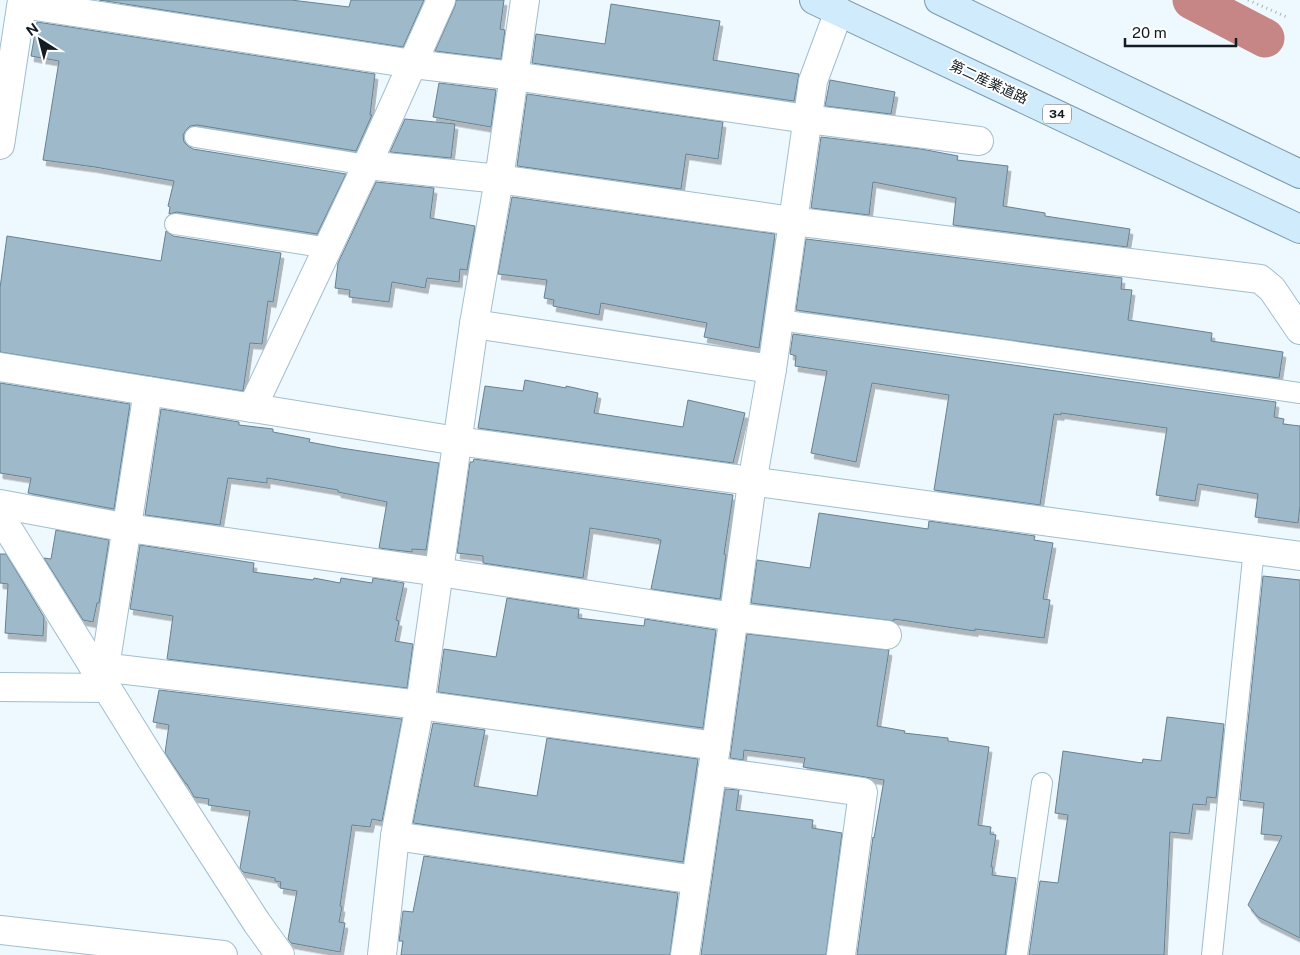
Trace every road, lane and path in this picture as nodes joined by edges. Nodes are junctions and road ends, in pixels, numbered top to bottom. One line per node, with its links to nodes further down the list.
1 (441, 0): 9 (street)
2 (525, 0): 10 (street)
3 (814, 0): 7 (main road, 第二産業道路 / 34)
4 (939, 0): 16 (main road)
5 (1248, 0): 8 (path)
6 (22, 2): 9 (street); 14 (street)
7 (839, 11): 11 (street); 20 (main road, 第二産業道路 / 34)
8 (1289, 18)
9 (413, 64): 10 (street); 15 (street)
10 (514, 76): 11 (street); 17 (street)
11 (807, 119): 13 (street); 18 (street)
12 (195, 138): 15 (lane)
13 (979, 141)
14 (0, 145)
15 (367, 165): 17 (street); 21 (street)
16 (1300, 174)
17 (499, 179): 18 (street); 23 (street)
18 (792, 221): 22 (street); 24 (street)
19 (175, 224): 21 (lane)
20 (1300, 229)
21 (328, 248): 29 (street)
22 (779, 320): 26 (street); 28 (lane)
23 (474, 324): 26 (street); 30 (street)
24 (1300, 330)
25 (0, 368): 27 (street)
26 (772, 370): 31 (street)
27 (148, 391): 29 (street); 34 (street)
28 (1300, 393)
29 (252, 408): 30 (street)
30 (457, 441): 31 (street); 37 (street)
31 (752, 482): 35 (street); 38 (street)
32 (0, 504): 34 (street)
33 (0, 516): 40 (street)
34 (128, 528): 37 (street); 40 (street)
35 (1254, 549): 36 (street); 55 (lane)
36 (1300, 556)
37 (439, 572): 38 (street); 42 (street)
38 (734, 617): 39 (street); 43 (street)
39 (887, 635)
40 (102, 674): 41 (street); 42 (street); 50 (street)
41 (0, 688)
42 (420, 705): 43 (street); 45 (street)
43 (714, 759): 46 (street); 53 (street)
44 (1042, 783): 54 (lane)
45 (395, 836): 46 (street); 51 (street)
46 (696, 880): 52 (street)
47 (0, 930): 48 (street)
48 (101, 948): 49 (street)
49 (223, 955)
50 (280, 955)
51 (382, 955)
52 (685, 955)
53 (841, 955)
54 (1017, 955)
55 (1212, 955)

